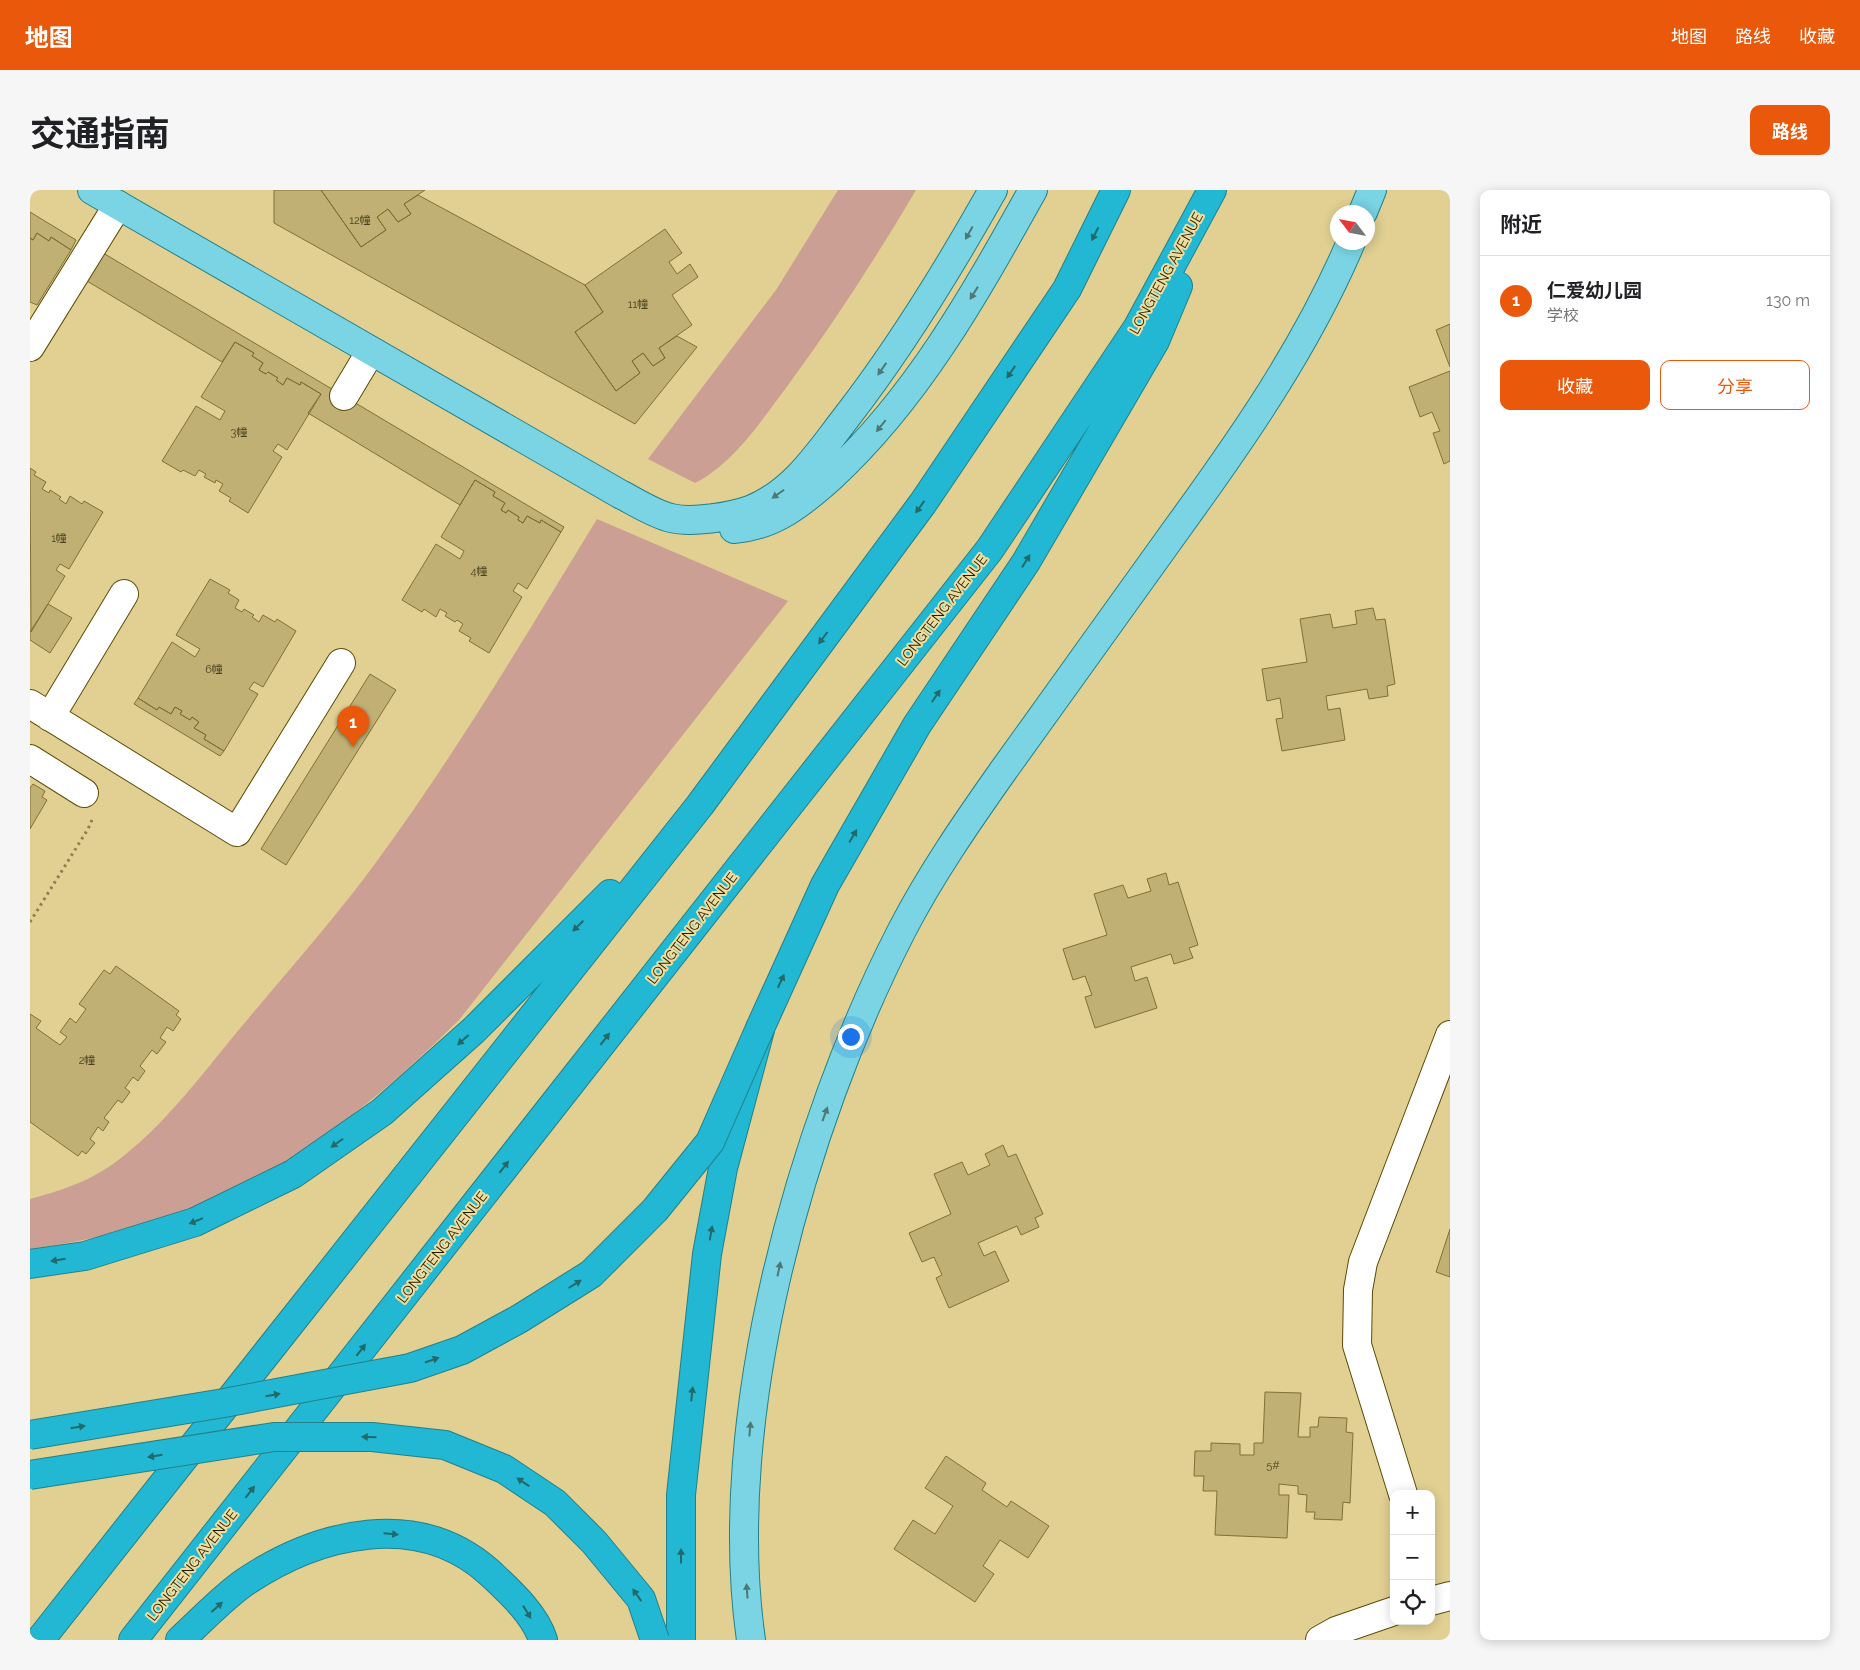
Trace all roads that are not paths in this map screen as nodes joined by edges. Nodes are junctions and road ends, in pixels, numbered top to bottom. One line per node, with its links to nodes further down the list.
1 (92, 190): 9 (main road)
2 (993, 190): 16 (main road, one-way to 16)
3 (1033, 190): 16 (main road, one-way to 16)
4 (1116, 190): 22 (highway, one-way to 22)
5 (1212, 190): 31 (highway, LONGTENG AVENUE, one-way to 5)
6 (1219, 190): 23 (highway, one-way to 6)
7 (1364, 190): 10 (main road)
8 (1372, 190): 11 (main road)
9 (118, 205): 13 (street); 14 (main road)
10 (1359, 205)
11 (1366, 205)
12 (1347, 250): 36 (main road, one-way to 12)
13 (30, 347)
14 (371, 351): 15 (street); 16 (main road)
15 (344, 396)
16 (672, 518)
17 (124, 594): 19 (street)
18 (341, 664): 19 (street)
19 (40, 710)
20 (30, 759): 21 (street)
21 (84, 793)
22 (700, 805): 25 (highway, one-way to 25); 30 (highway)
23 (761, 1026): 26 (highway, one-way to 23, bridge); 35 (highway, one-way to 23, bridge)
24 (1450, 1035): 28 (street)
25 (30, 1264)
26 (30, 1435)
27 (30, 1475): 34 (highway, one-way to 27, bridge)
28 (1402, 1490)
29 (1390, 1612): 37 (street)
30 (47, 1631)
31 (133, 1640)
32 (180, 1640): 33 (highway, one-way to 33)
33 (543, 1640)
34 (655, 1640)
35 (682, 1640)
36 (751, 1640)
37 (1320, 1640)

